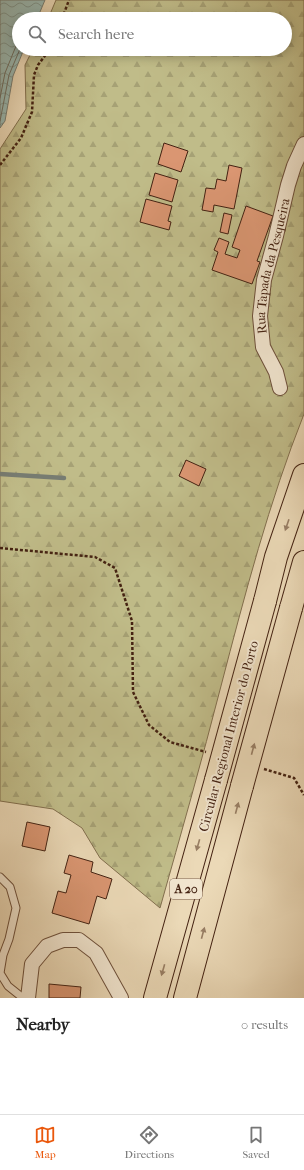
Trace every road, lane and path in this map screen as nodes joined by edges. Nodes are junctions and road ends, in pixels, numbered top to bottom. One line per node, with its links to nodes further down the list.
1 (69, 0): 2 (path)
2 (65, 12)
3 (45, 56): 5 (path)
4 (304, 144): 6 (street, Rua Tapada da Pesqueira)
5 (0, 165)
6 (280, 388)
7 (304, 475): 17 (highway, Circular Regional Interior do Porto / A 20, one-way to 17, bridge)
8 (0, 548): 10 (path)
9 (304, 562): 18 (highway, Circular Regional Interior do Porto / A 20, one-way to 9, bridge)
10 (206, 752)
11 (258, 767): 12 (path)
12 (304, 795)
13 (0, 876): 14 (lane)
14 (23, 998)
15 (28, 998): 16 (street)
16 (121, 998)
17 (155, 998)
18 (185, 998)

